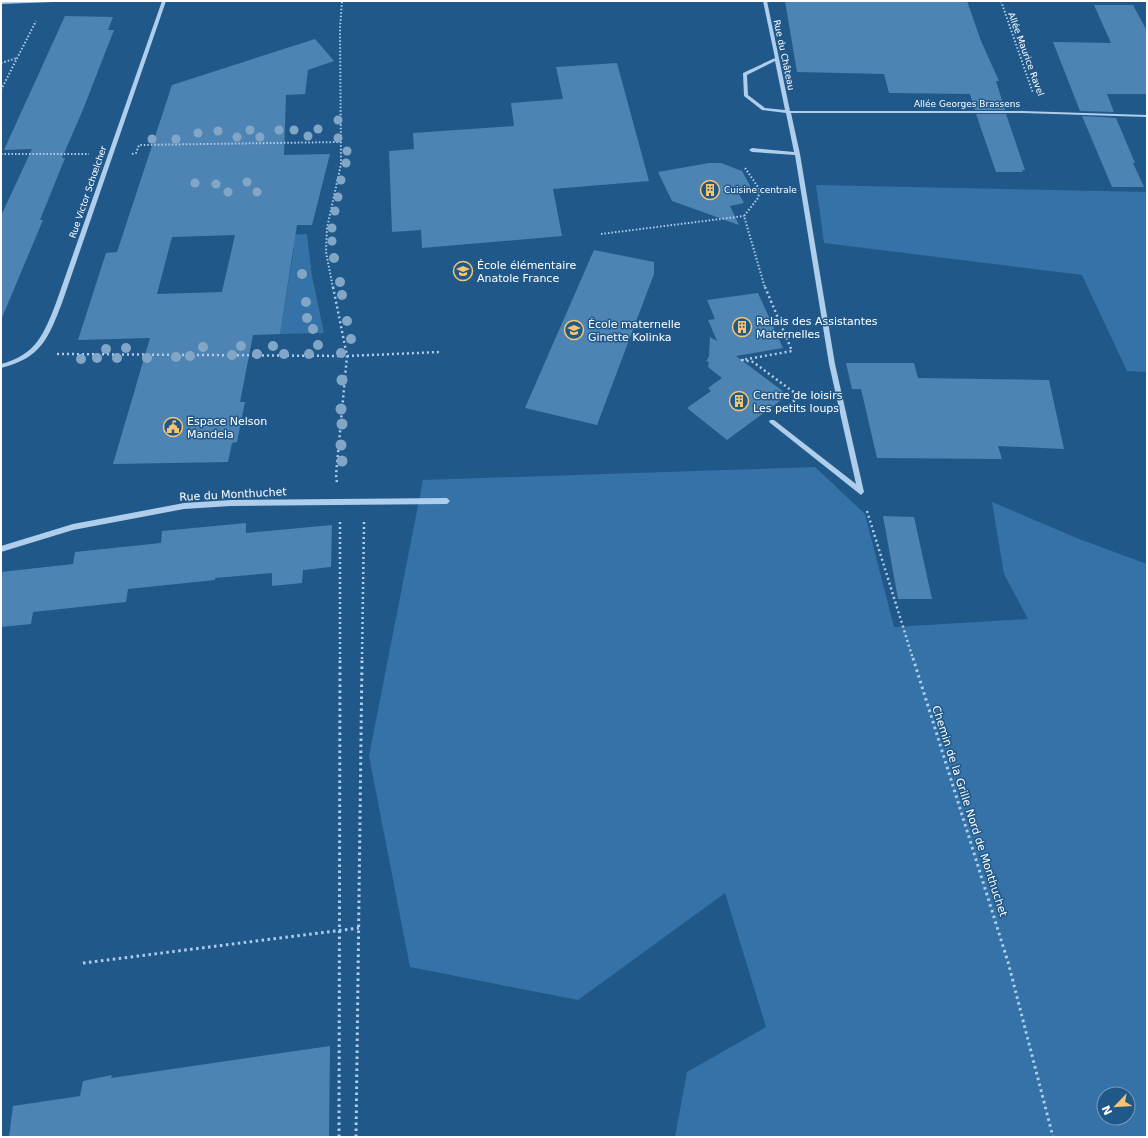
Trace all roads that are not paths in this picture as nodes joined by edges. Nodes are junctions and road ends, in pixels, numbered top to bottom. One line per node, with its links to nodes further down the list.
1 (46, 1): 2 (street); 5 (street)
2 (53, 1)
3 (164, 1): 11 (street, Rue Victor Schœlcher)
4 (765, 1): 6 (street, Rue du Château)
5 (1, 3)
6 (776, 59): 7 (street, Rue du Château); 7 (street, Allée Georges Brassens)
7 (788, 112): 8 (street, Allée Georges Brassens); 10 (street, Rue du Château)
8 (1147, 116)
9 (755, 151): 10 (street)
10 (797, 154): 12 (street, Rue du Château)
11 (1, 366)
12 (772, 422)
13 (447, 501): 14 (street, Rue du Monthuchet)
14 (1, 549)

